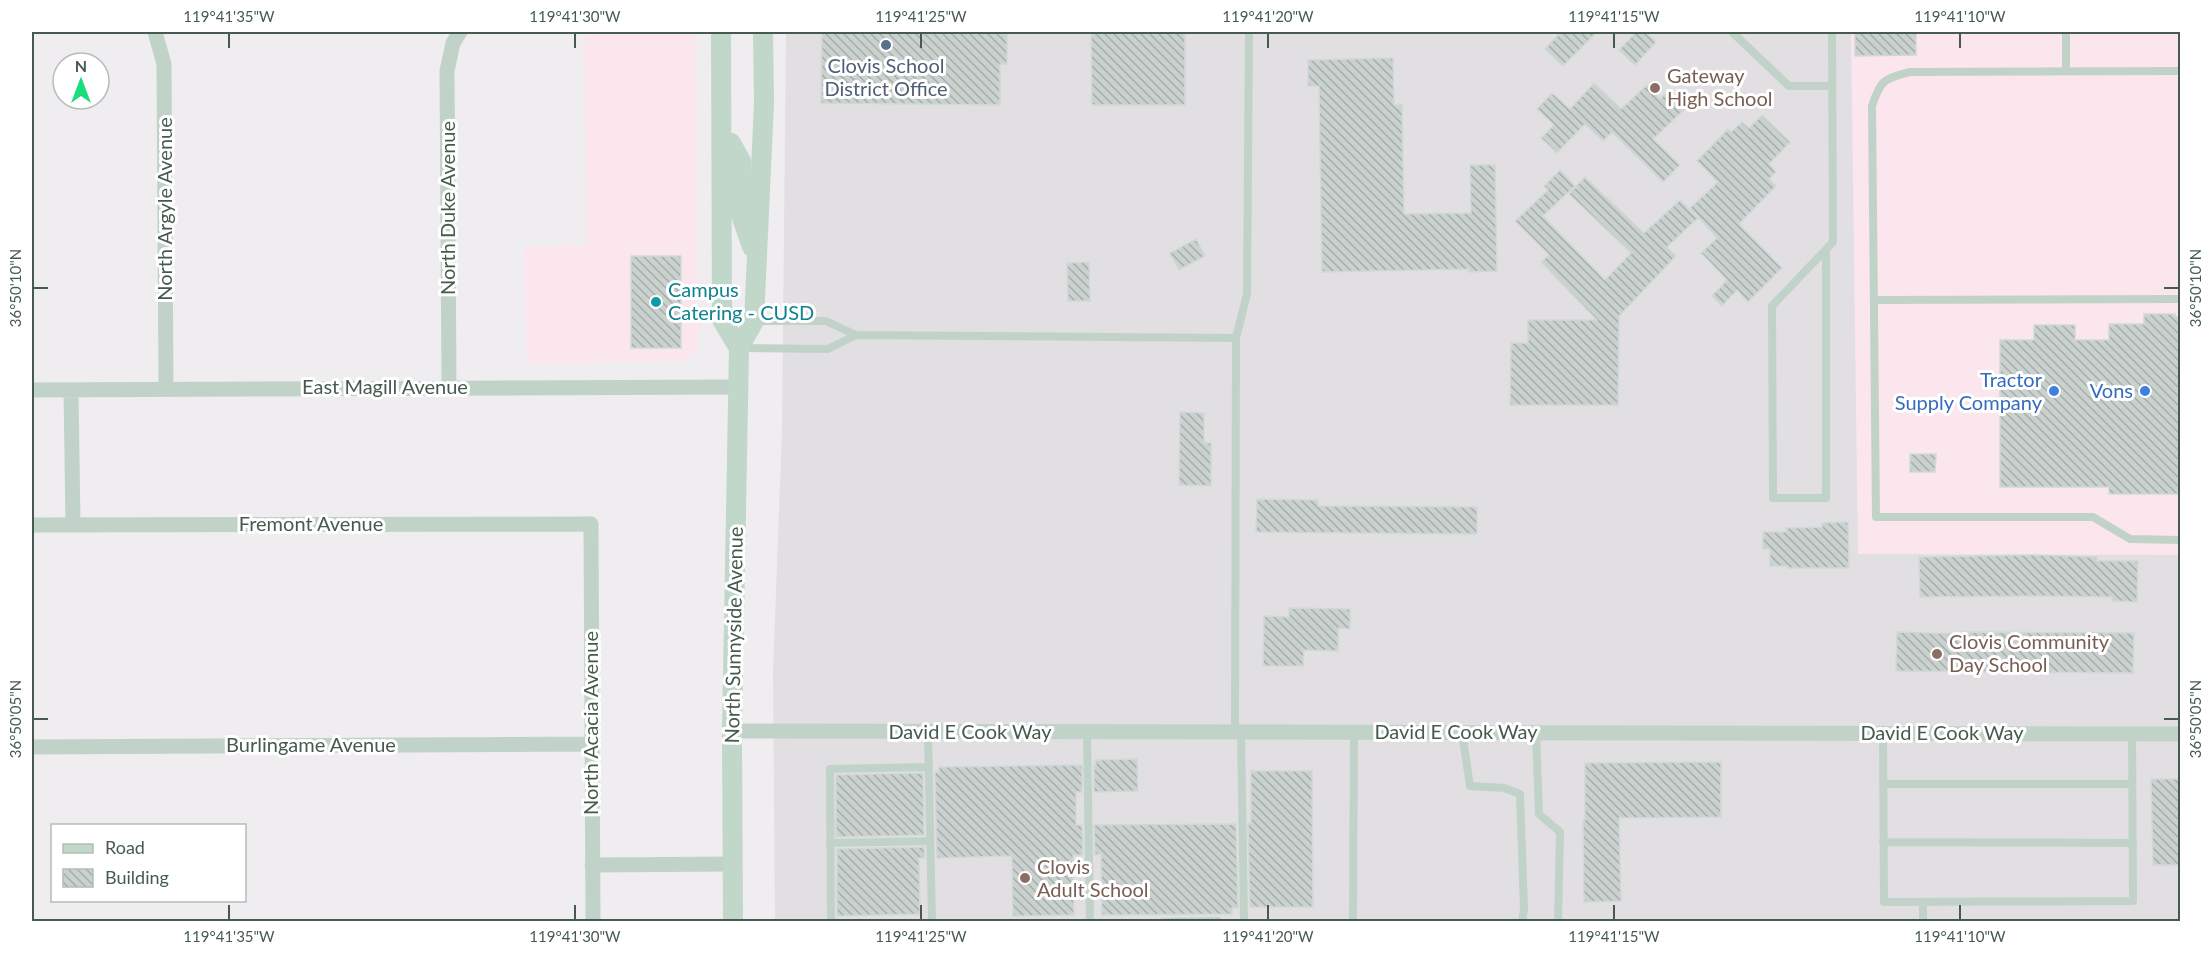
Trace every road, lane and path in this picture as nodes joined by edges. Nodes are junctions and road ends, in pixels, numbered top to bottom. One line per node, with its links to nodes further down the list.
1 (155, 32): 23 (street, North Argyle Avenue)
2 (460, 32): 21 (street, North Duke Avenue)
3 (722, 32): 12 (main road)
4 (763, 32): 14 (main road, North Sunnyside Avenue)
5 (1249, 32): 19 (lane)
6 (1732, 32): 11 (lane)
7 (1832, 32): 11 (lane)
8 (2066, 32): 9 (lane)
9 (2066, 71): 10 (lane); 16 (lane)
10 (2181, 71)
11 (1832, 86): 13 (lane)
12 (722, 141): 14 (main road); 20 (main road)
13 (1826, 251): 13 (lane)
14 (755, 258): 17 (main road, North Sunnyside Avenue)
15 (2181, 299): 16 (lane)
16 (1874, 300): 29 (lane)
17 (754, 321): 18 (lane); 20 (main road, North Sunnyside Avenue)
18 (856, 335): 19 (lane); 20 (lane)
19 (1236, 338): 33 (lane)
20 (739, 348): 22 (main road, North Sunnyside Avenue)
21 (449, 387): 22 (street, East Magill Avenue); 23 (street, East Magill Avenue)
22 (738, 387): 30 (main road, North Sunnyside Avenue)
23 (166, 388): 25 (street, East Magill Avenue)
24 (32, 390): 25 (street, East Magill Avenue)
25 (71, 390): 28 (street)
26 (591, 524): 28 (street, Fremont Avenue); 40 (street, North Acacia Avenue)
27 (32, 525): 28 (street, Fremont Avenue)
28 (73, 525)
29 (2181, 540)
30 (732, 731): 31 (street, David E Cook Way); 49 (main road, North Sunnyside Avenue)
31 (928, 731): 32 (street, David E Cook Way); 42 (lane)
32 (1087, 732): 33 (street, David E Cook Way); 56 (lane)
33 (1238, 732): 34 (street, David E Cook Way); 59 (lane)
34 (1353, 732): 35 (street, David E Cook Way); 60 (lane)
35 (1462, 732): 36 (street, David E Cook Way); 61 (lane)
36 (1536, 732): 37 (street, David E Cook Way); 62 (lane)
37 (1883, 733): 38 (street, David E Cook Way); 43 (lane)
38 (2132, 734): 39 (street, David E Cook Way); 44 (lane)
39 (2181, 734)
40 (591, 744): 41 (street, Burlingame Avenue); 50 (street, North Acacia Avenue)
41 (32, 747)
42 (928, 767): 45 (lane); 47 (lane)
43 (1883, 784): 44 (lane); 46 (lane)
44 (2132, 784): 48 (lane)
45 (930, 841): 47 (lane); 55 (lane)
46 (1883, 842): 48 (lane); 51 (lane)
47 (830, 843): 54 (lane)
48 (2133, 843): 51 (lane)
49 (733, 864): 50 (street); 53 (main road, North Sunnyside Avenue)
50 (592, 865): 52 (street, North Acacia Avenue)
51 (1923, 902): 63 (lane)
52 (593, 921)
53 (733, 921)
54 (831, 921)
55 (932, 921)
56 (1090, 921)
57 (1163, 921): 58 (lane)
58 (1218, 921)
59 (1244, 921)
60 (1353, 921)
61 (1522, 921)
62 (1558, 921)
63 (1923, 921)

